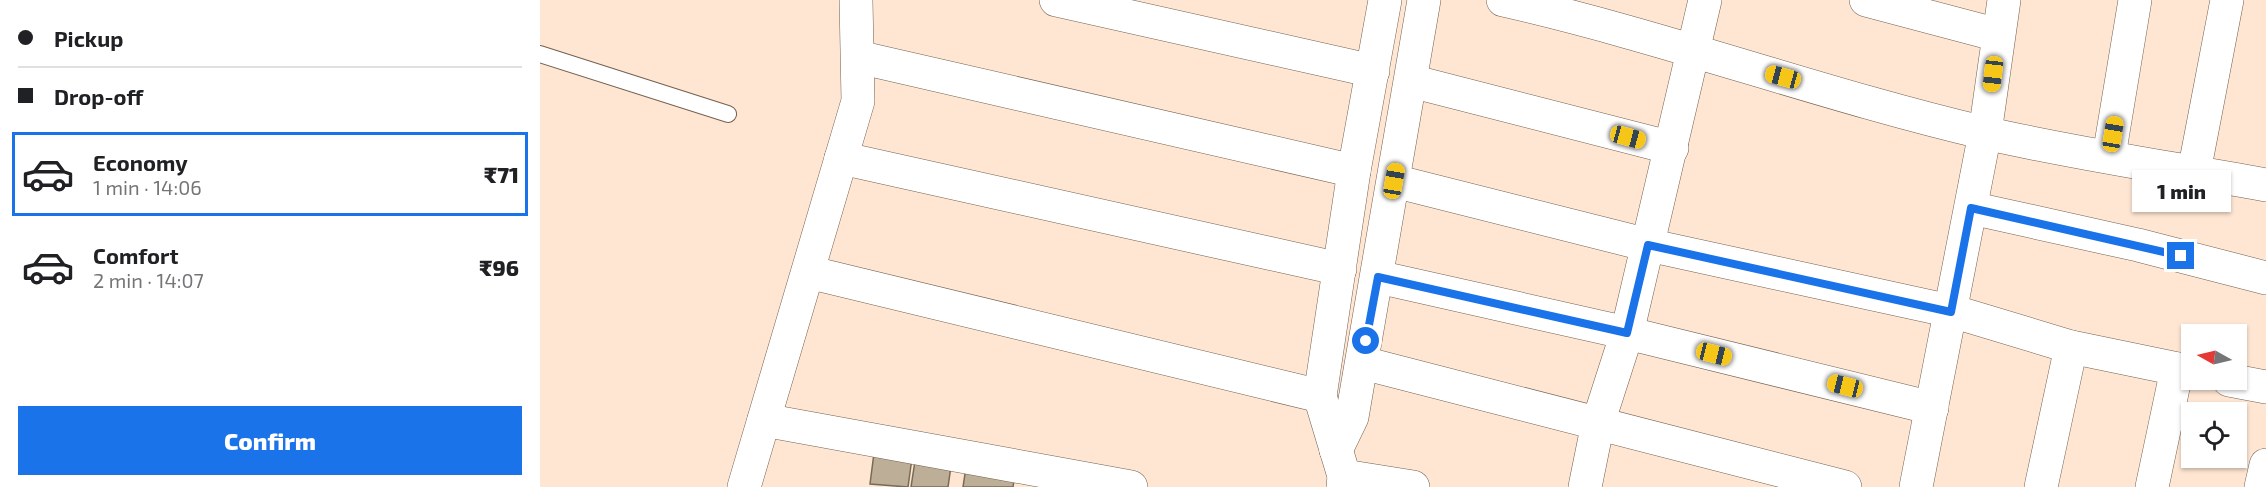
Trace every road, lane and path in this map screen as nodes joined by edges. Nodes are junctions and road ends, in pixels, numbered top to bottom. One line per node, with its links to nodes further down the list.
1 (856, 0): 14 (street)
2 (1056, 0): 15 (street)
3 (1385, 0): 15 (street)
4 (1424, 0): 16 (street)
5 (1503, 0): 12 (street)
6 (1705, 0): 12 (street)
7 (1866, 0): 11 (street)
8 (2004, 0): 11 (street)
9 (2135, 0): 20 (street)
10 (2227, 0): 23 (street)
11 (1998, 34): 18 (street)
12 (1694, 52): 18 (street); 19 (street)
13 (540, 54): 17 (lane)
14 (858, 57): 21 (street); 22 (street)
15 (1373, 71): 22 (street)
16 (1411, 81): 19 (street); 24 (street)
17 (728, 114)
18 (1985, 133): 20 (street); 26 (street)
19 (1672, 148): 27 (street)
20 (2109, 156): 23 (street)
21 (841, 158): 28 (street); 29 (street)
22 (1354, 171): 28 (street)
23 (2194, 172): 25 (street)
24 (1394, 181): 27 (street); 30 (street)
25 (2266, 185)
26 (1971, 208): 31 (street); 32 (street)
27 (1648, 245): 32 (street); 33 (street)
28 (1340, 269): 40 (street)
29 (808, 272): 40 (street); 42 (street)
30 (1378, 277): 33 (street); 35 (street)
31 (2266, 278)
32 (1951, 312): 34 (street); 41 (street)
33 (1627, 333): 41 (street); 43 (street)
34 (2071, 347): 36 (street); 52 (street)
35 (1363, 363): 43 (street); 45 (street)
36 (2181, 369)
37 (2181, 381): 53 (street)
38 (2247, 383): 39 (street)
39 (2266, 387)
40 (1320, 396): 45 (street)
41 (1932, 408): 51 (street)
42 (764, 420): 46 (street); 47 (street)
43 (1599, 423): 49 (street); 50 (street)
44 (2266, 465): 54 (street)
45 (1341, 471): 48 (street)
46 (744, 487)
47 (1131, 487)
48 (1413, 487)
49 (1585, 487)
50 (1845, 487)
51 (1916, 487)
52 (2041, 487)
53 (2152, 487)
54 (2261, 487)

